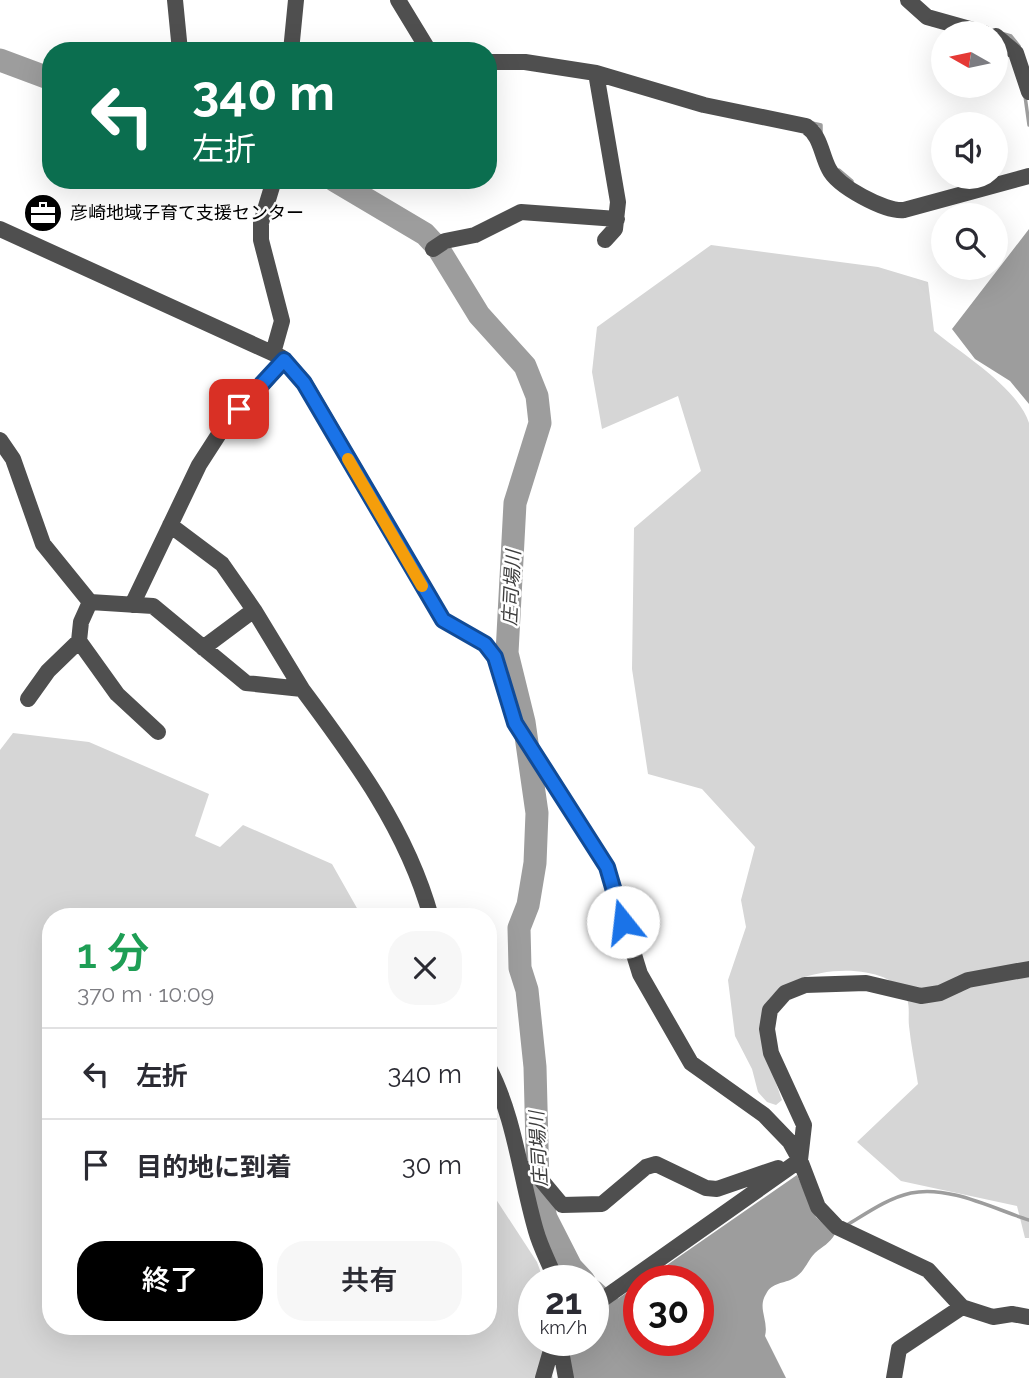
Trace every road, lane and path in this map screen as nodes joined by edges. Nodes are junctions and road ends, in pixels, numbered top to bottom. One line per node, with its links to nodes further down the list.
1 (175, 0): 6 (street)
2 (296, 0): 7 (street)
3 (398, 0): 8 (street)
4 (908, 0): 5 (street)
5 (941, 21)
6 (179, 42)
7 (291, 42)
8 (424, 42)
9 (1008, 46): 12 (street)
10 (497, 62): 11 (street)
11 (596, 73): 13 (street); 15 (street)
12 (1029, 93)
13 (1029, 176)
14 (271, 189): 19 (street)
15 (617, 219): 17 (street); 18 (street)
16 (0, 229): 19 (street)
17 (605, 240)
18 (433, 249)
19 (279, 357): 21 (street); 33 (street)
20 (0, 440): 22 (street)
21 (170, 525): 23 (street); 24 (street)
22 (90, 602): 23 (street); 25 (street)
23 (132, 605): 26 (street)
24 (254, 610): 26 (street); 27 (street)
25 (79, 641): 28 (street); 29 (street)
26 (203, 648): 27 (street)
27 (302, 688): 30 (street)
28 (28, 699)
29 (158, 732)
30 (429, 908)
31 (1029, 969): 33 (street)
32 (497, 1082): 34 (street)
33 (800, 1160): 34 (street); 36 (street); 37 (street)
34 (522, 1169): 35 (street)
35 (550, 1265)
36 (609, 1295)
37 (962, 1307): 38 (street); 43 (street)
38 (1029, 1317)
39 (551, 1356): 41 (street)
40 (560, 1356): 42 (street)
41 (543, 1378)
42 (566, 1378)
43 (894, 1378)

